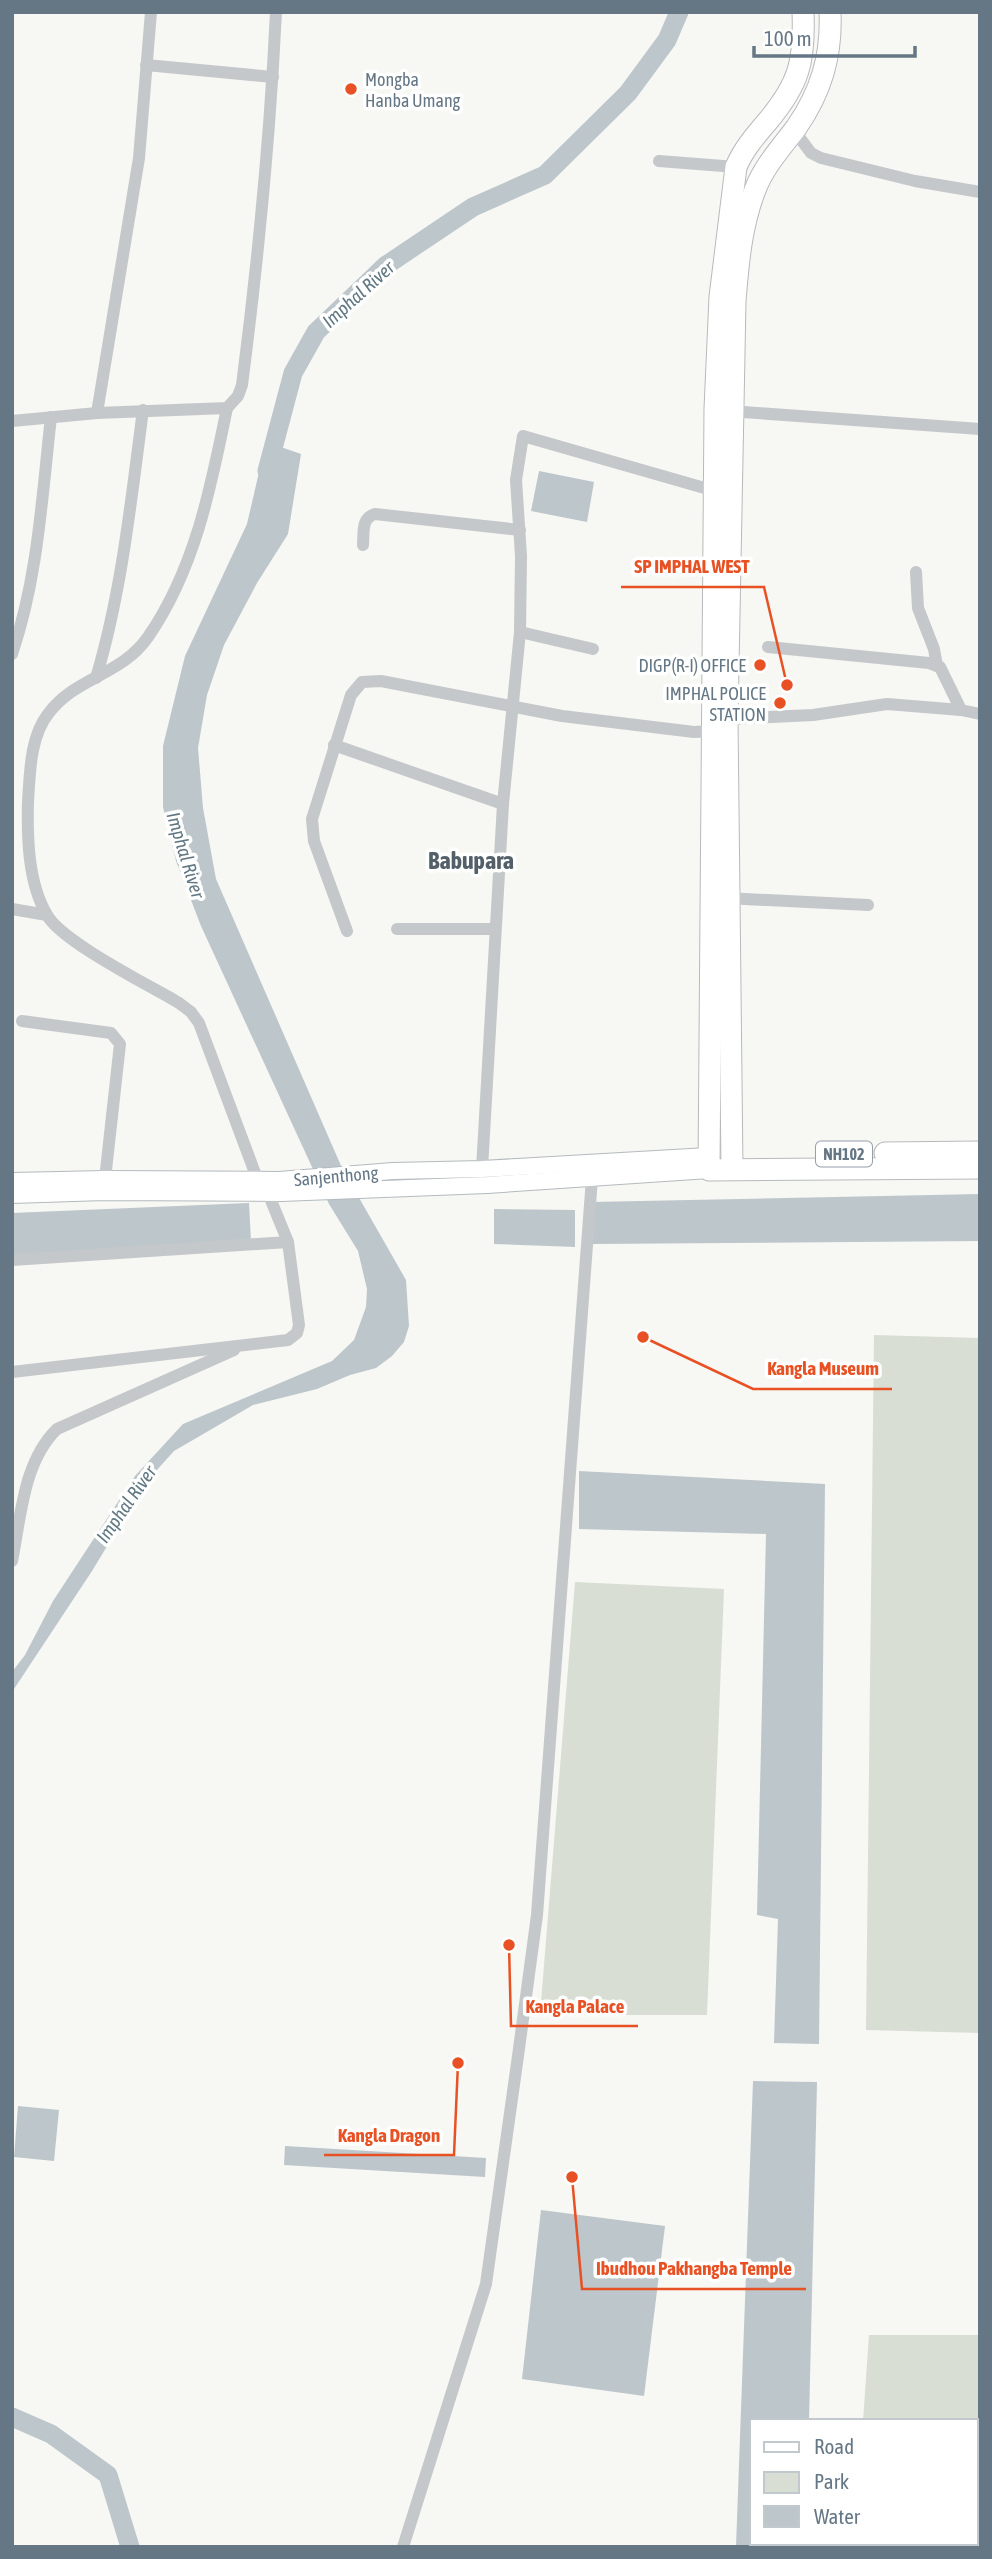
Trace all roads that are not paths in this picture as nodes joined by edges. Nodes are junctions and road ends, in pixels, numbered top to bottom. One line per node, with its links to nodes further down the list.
1 (151, 12): 5 (street)
2 (276, 12): 6 (street)
3 (803, 12): 9 (highway)
4 (830, 12): 7 (highway)
5 (146, 65): 6 (street); 14 (street)
6 (273, 77): 11 (street)
7 (794, 130): 10 (street); 13 (highway)
8 (659, 161): 9 (street)
9 (736, 167): 13 (highway)
10 (980, 192)
11 (227, 408): 12 (street); 27 (street)
12 (143, 410): 14 (street); 27 (street)
13 (723, 410): 17 (street); 18 (highway); 31 (highway)
14 (97, 413): 15 (street)
15 (51, 417): 16 (street); 25 (street)
16 (12, 421)
17 (980, 429)
18 (715, 491): 19 (street); 31 (highway)
19 (520, 530): 20 (street); 22 (street)
20 (363, 545)
21 (916, 572): 26 (street)
22 (520, 632): 24 (street); 28 (street)
23 (768, 646): 26 (street)
24 (593, 649)
25 (12, 654)
26 (937, 666): 29 (street)
27 (96, 678): 37 (street)
28 (512, 706): 31 (street); 32 (street); 33 (street)
29 (961, 710): 30 (street); 31 (street)
30 (980, 714)
31 (720, 725): 34 (highway)
32 (334, 745): 33 (street); 40 (street)
33 (503, 804): 39 (street)
34 (720, 898): 35 (street); 41 (highway)
35 (868, 905)
36 (12, 909): 37 (street)
37 (47, 915): 52 (street)
38 (397, 929): 39 (street)
39 (495, 929): 47 (street)
40 (347, 931)
41 (719, 1006): 44 (highway); 45 (highway)
42 (22, 1021): 49 (street)
43 (980, 1152): 44 (highway, NH102)
44 (732, 1162): 45 (highway, NH102); 46 (highway, NH102)
45 (708, 1163): 47 (street); 48 (street)
46 (980, 1168)
47 (482, 1169): 50 (street)
48 (592, 1178): 50 (street); 59 (street)
49 (105, 1179): 51 (street); 52 (street)
50 (392, 1179): 52 (street, Sanjenthong)
51 (12, 1181)
52 (272, 1187): 53 (street); 54 (street)
53 (12, 1195)
54 (288, 1242): 55 (street); 56 (street)
55 (12, 1260)
56 (246, 1345): 57 (street); 58 (street)
57 (12, 1372)
58 (12, 1561)
59 (403, 2547)

